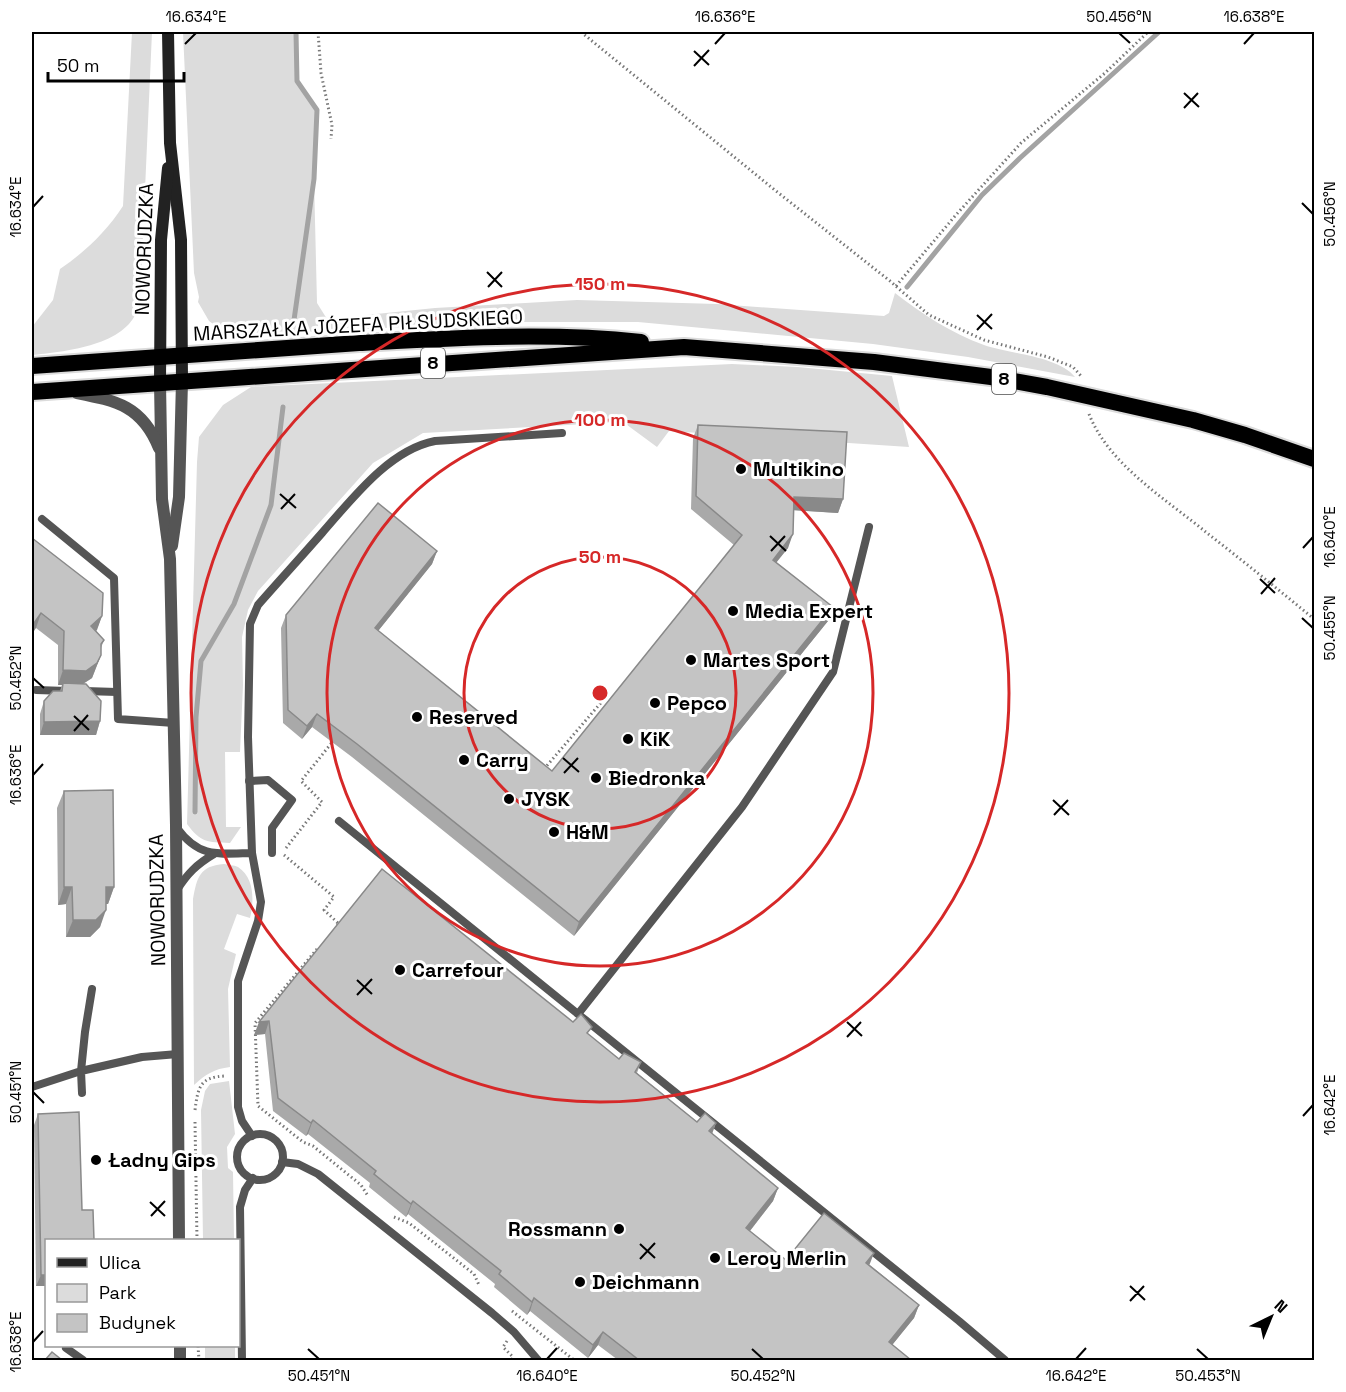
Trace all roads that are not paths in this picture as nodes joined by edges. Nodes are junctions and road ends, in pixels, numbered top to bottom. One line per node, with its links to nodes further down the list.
1 (168, 32): 2 (main road, NOWORUDZKA)
2 (170, 143): 4 (main road, NOWORUDZKA); 5 (main road, NOWORUDZKA)
3 (684, 347): 4 (highway, MARSZAŁKA JÓZEFA PIŁSUDSKIEGO / 8); 7 (highway, MARSZAŁKA JÓZEFA PIŁSUDSKIEGO / 8); 13 (highway, MARSZAŁKA JÓZEFA PIŁSUDSKIEGO / 8)
4 (182, 355): 5 (highway, 8); 7 (main road, NOWORUDZKA)
5 (160, 357): 6 (highway, 8); 8 (main road, NOWORUDZKA)
6 (32, 366)
7 (182, 381): 8 (highway, 8); 16 (street, NOWORUDZKA)
8 (160, 383): 9 (highway, 8); 12 (street, NOWORUDZKA)
9 (61, 390): 10 (highway, 8); 12 (street)
10 (32, 392)
11 (562, 433): 20 (lane)
12 (160, 451): 16 (street, NOWORUDZKA)
13 (1314, 459)
14 (42, 519): 18 (lane)
15 (869, 527): 28 (lane)
16 (171, 559): 19 (street, NOWORUDZKA)
17 (36, 690): 18 (lane)
18 (117, 692): 19 (lane)
19 (174, 723): 22 (street, NOWORUDZKA)
20 (249, 781): 23 (lane); 24 (lane)
21 (339, 821): 28 (lane)
22 (176, 825): 25 (lane); 26 (street, NOWORUDZKA)
23 (252, 852): 25 (lane); 33 (lane)
24 (272, 853)
25 (214, 854): 26 (lane)
26 (176, 892): 29 (street, NOWORUDZKA)
27 (92, 989): 30 (lane)
28 (578, 1014): 41 (lane)
29 (178, 1054): 30 (lane); 36 (street, NOWORUDZKA)
30 (81, 1071): 31 (lane); 32 (lane)
31 (32, 1087)
32 (82, 1093)
33 (252, 1136): 34 (lane); 35 (lane)
34 (282, 1162): 35 (lane); 40 (lane)
35 (253, 1178): 39 (lane)
36 (179, 1239)
37 (66, 1348): 38 (lane)
38 (83, 1360)
39 (242, 1360)
40 (538, 1360)
41 (1005, 1360)

